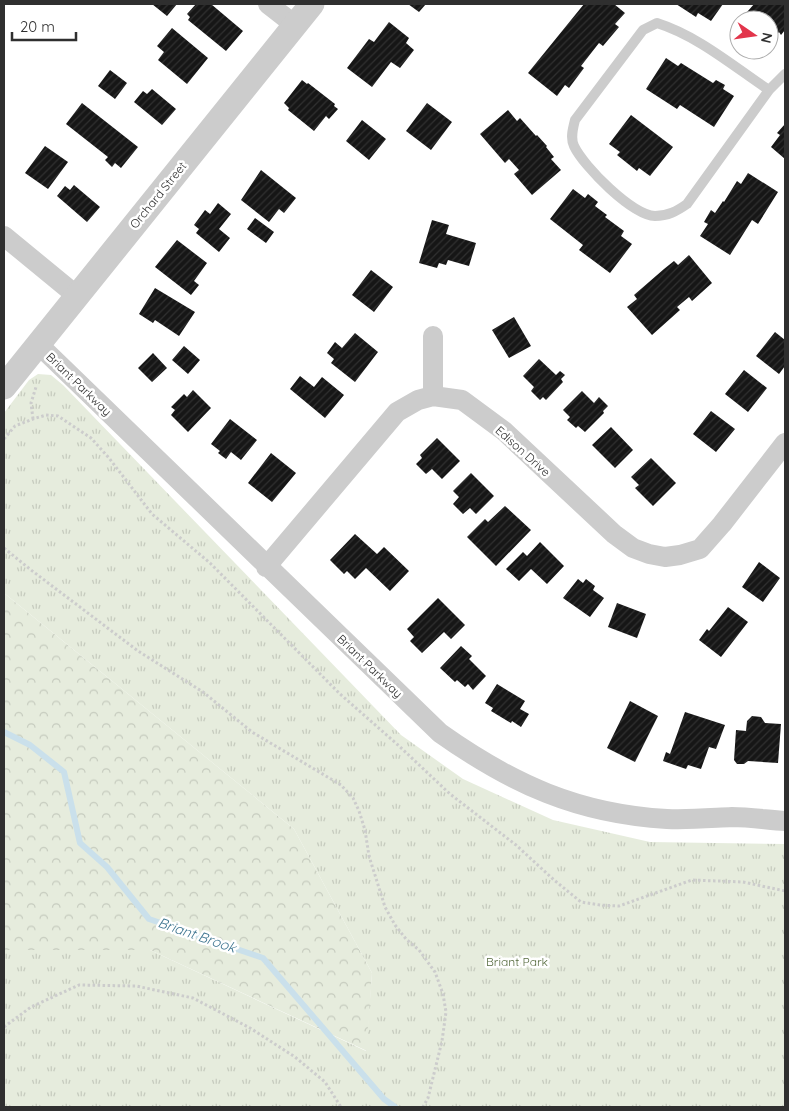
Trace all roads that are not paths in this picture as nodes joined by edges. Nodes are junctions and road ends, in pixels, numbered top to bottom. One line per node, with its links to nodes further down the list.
1 (268, 4): 3 (street)
2 (312, 4): 3 (street, Orchard Street)
3 (295, 24): 7 (street, Orchard Street)
4 (785, 74): 5 (lane)
5 (769, 90): 5 (lane)
6 (4, 236): 7 (street)
7 (77, 296): 9 (street, Orchard Street)
8 (433, 336): 11 (street)
9 (38, 345): 10 (street, Orchard Street); 13 (street, Briant Parkway)
10 (4, 387)
11 (433, 396): 12 (street, Edison Drive); 13 (street, Edison Drive)
12 (785, 443)
13 (266, 566): 14 (street, Briant Parkway)
14 (785, 821)

